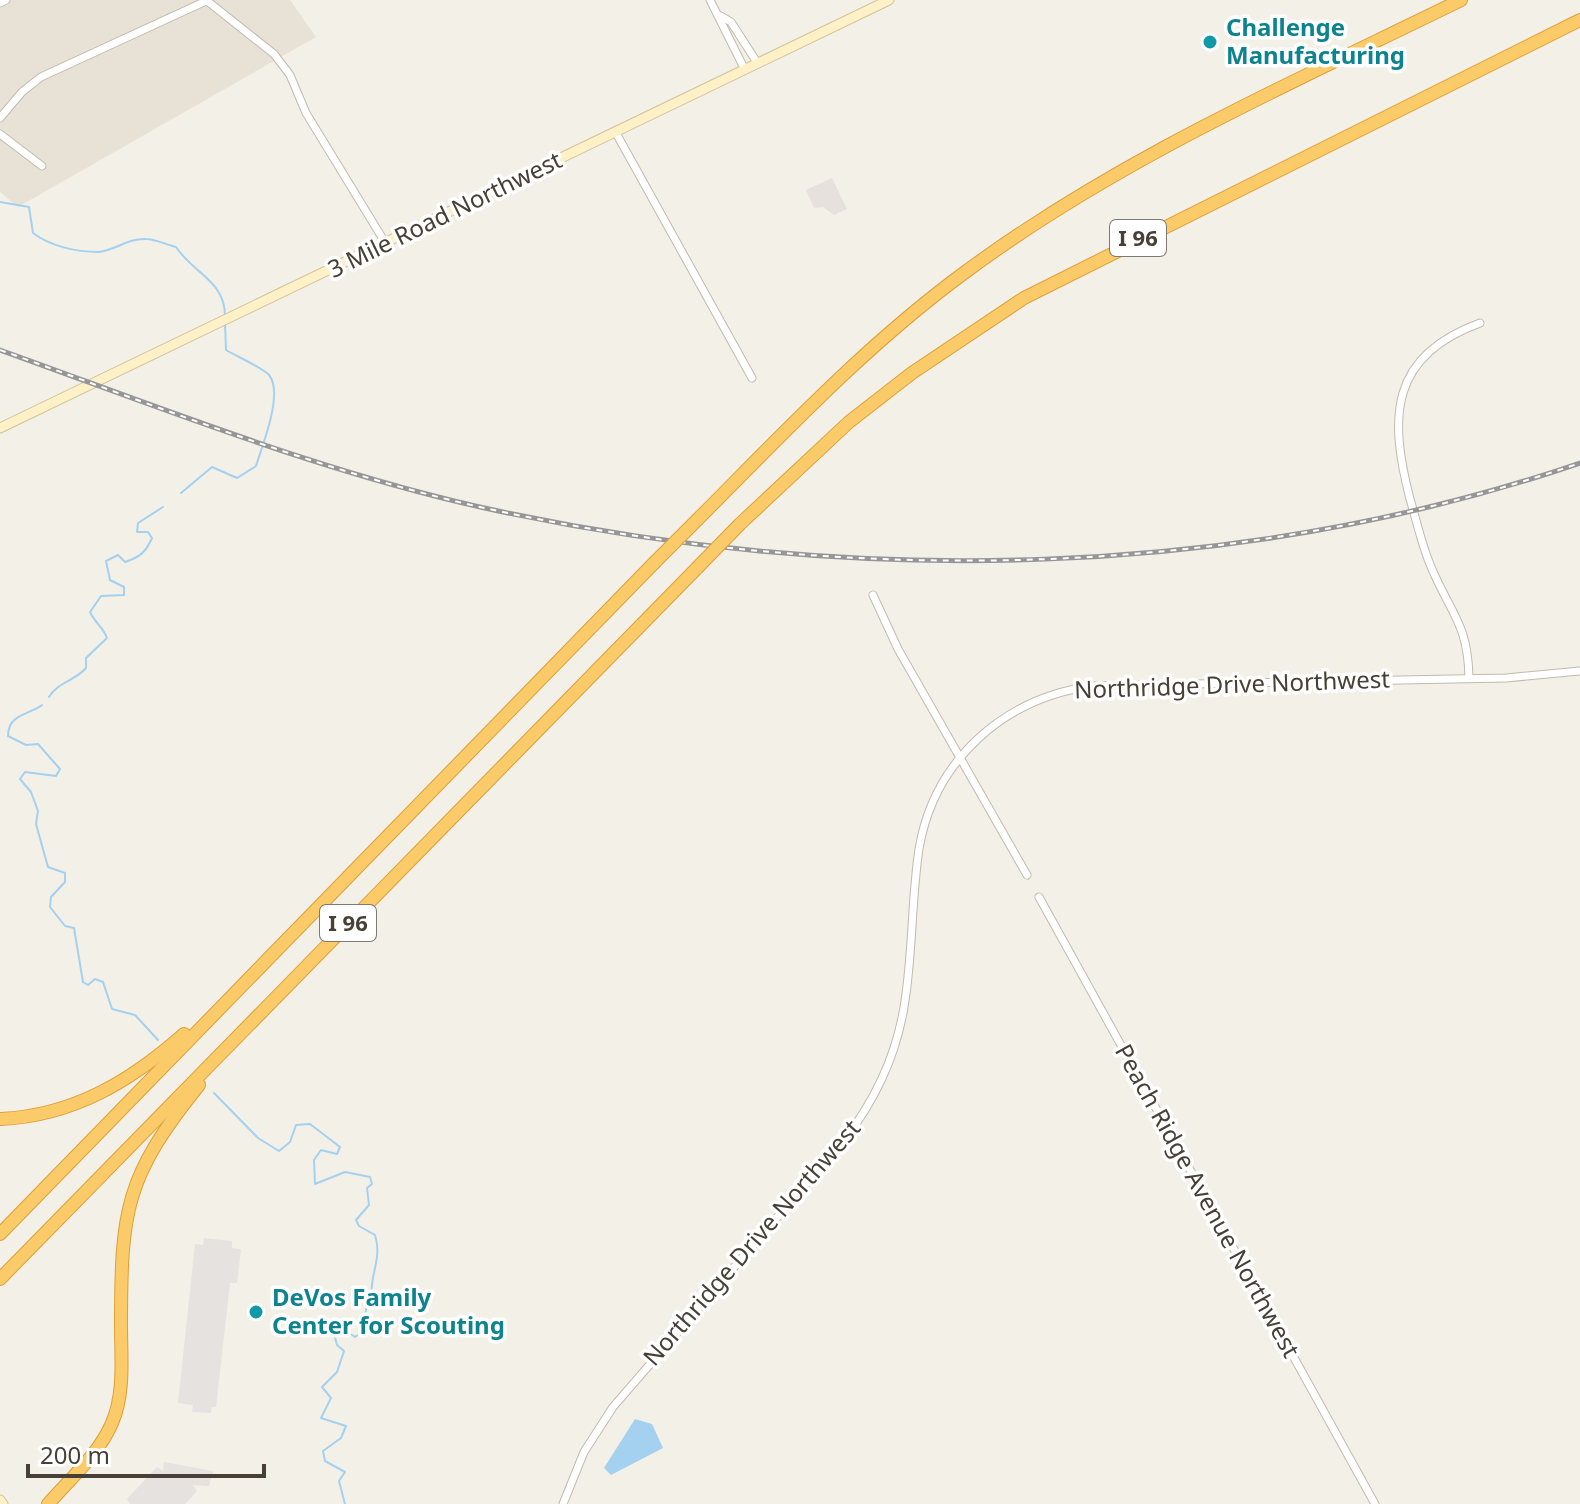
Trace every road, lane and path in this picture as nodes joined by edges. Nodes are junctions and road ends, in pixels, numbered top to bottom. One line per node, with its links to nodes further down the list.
1 (6, 0): 6 (street)
2 (206, 0): 11 (street); 15 (street)
3 (710, 0): 7 (street)
4 (889, 0): 9 (main road, 3 Mile Road Northwest)
5 (1461, 0): 25 (highway, I 96, bridge)
6 (0, 3)
7 (721, 16): 9 (street); 10 (street)
8 (1580, 20): 26 (highway, I 96, bridge)
9 (758, 64): 10 (main road, 3 Mile Road Northwest)
10 (745, 70): 12 (main road, 3 Mile Road Northwest)
11 (0, 118)
12 (616, 133): 15 (main road, 3 Mile Road Northwest); 17 (street)
13 (0, 134): 14 (street)
14 (42, 166)
15 (386, 244): 18 (main road, 3 Mile Road Northwest)
16 (1480, 323): 21 (street)
17 (752, 378)
18 (0, 428)
19 (873, 595): 22 (street)
20 (1580, 671): 21 (street, Northridge Drive Northwest)
21 (1469, 678): 22 (street, Northridge Drive Northwest)
22 (961, 756): 23 (street); 31 (street, Northridge Drive Northwest)
23 (1027, 875)
24 (1039, 897): 32 (street, Peach Ridge Avenue Northwest)
25 (261, 965): 27 (highway); 28 (highway, I 96)
26 (251, 1024): 29 (highway, I 96); 30 (highway)
27 (0, 1119)
28 (0, 1234)
29 (0, 1279)
30 (48, 1504)
31 (563, 1504)
32 (1375, 1504)

